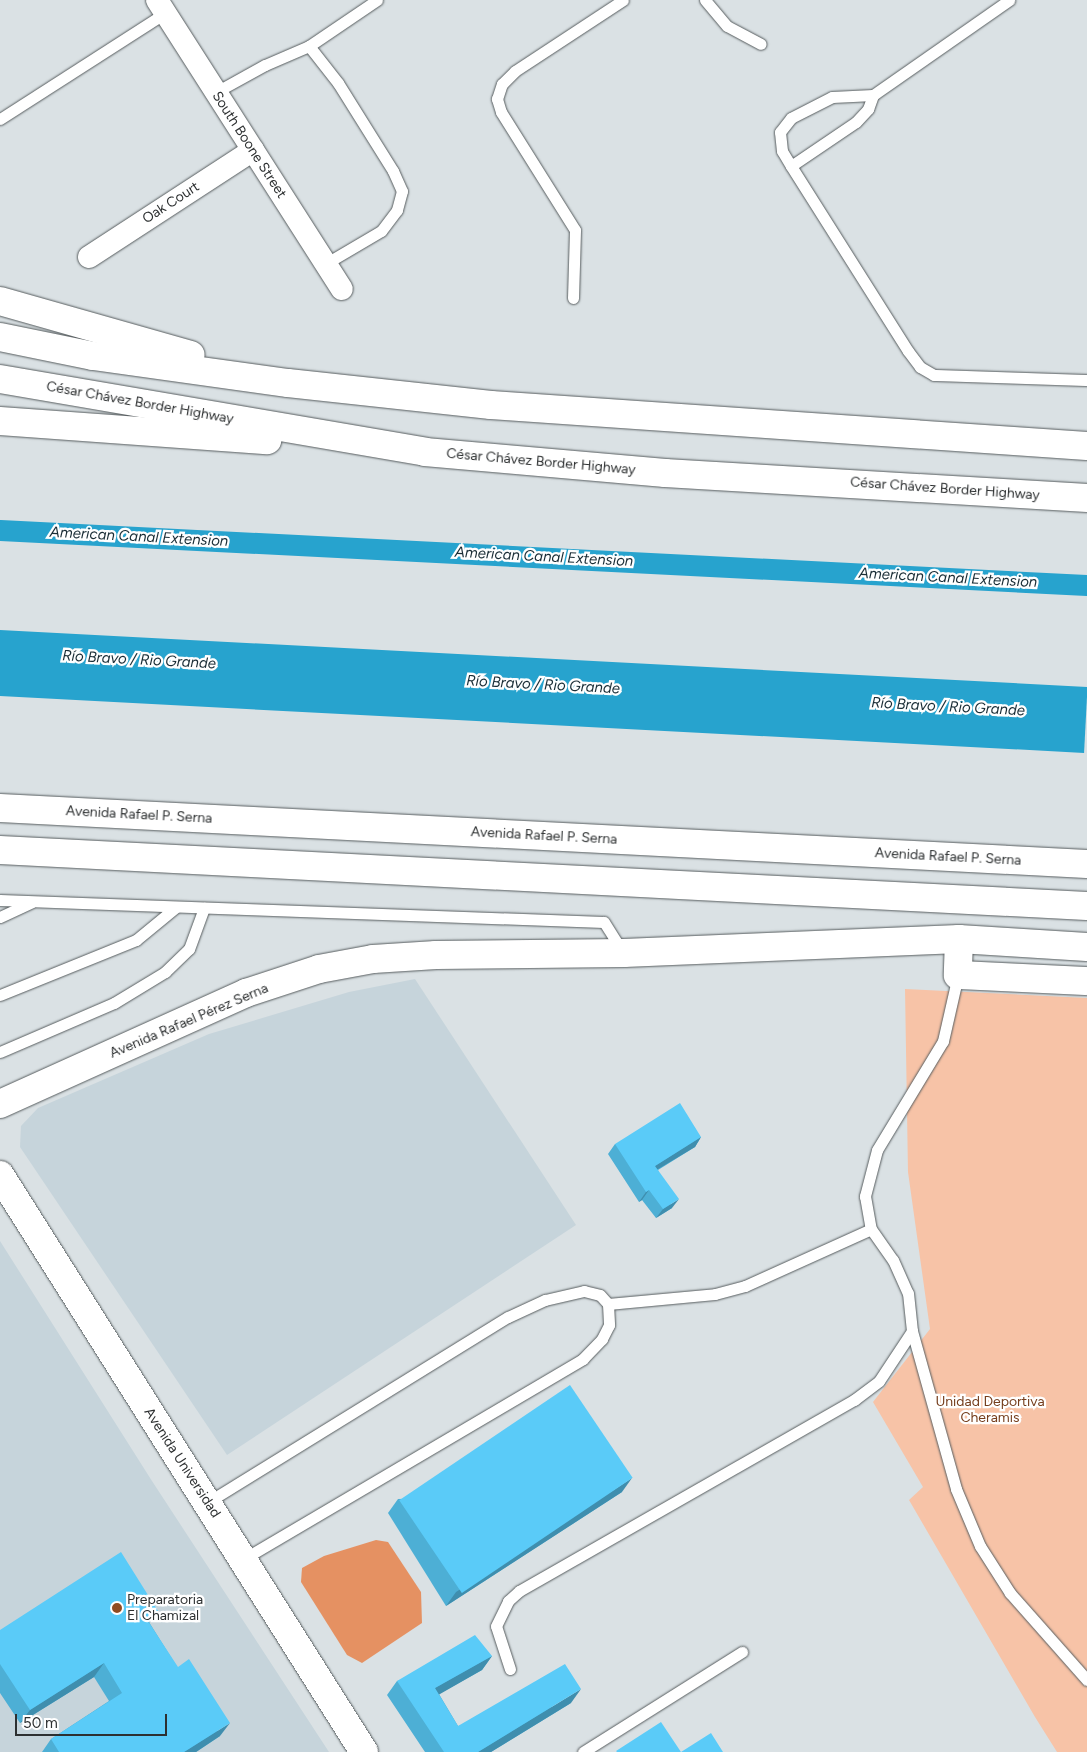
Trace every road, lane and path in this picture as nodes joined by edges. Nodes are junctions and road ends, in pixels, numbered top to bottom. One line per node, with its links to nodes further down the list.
1 (378, 0): 7 (lane)
2 (623, 0): 16 (lane)
3 (705, 0): 6 (lane)
4 (1009, 0): 9 (lane)
5 (161, 7): 8 (street, South Boone Street); 10 (lane)
6 (761, 44)
7 (309, 46): 8 (lane); 14 (lane)
8 (216, 92): 11 (street, South Boone Street)
9 (873, 95): 12 (lane); 12 (lane)
10 (0, 119)
11 (254, 150): 13 (street, Oak Court); 14 (street, South Boone Street)
12 (791, 166): 20 (lane)
13 (89, 257)
14 (326, 264): 15 (street, South Boone Street)
15 (342, 289)
16 (573, 298)
17 (0, 301): 21 (main road)
18 (0, 337): 21 (main road)
19 (0, 379): 24 (main road, César Chávez Border Highway)
20 (1087, 380)
21 (288, 383): 23 (main road)
22 (0, 421): 24 (main road)
23 (1087, 446)
24 (425, 452): 25 (main road, César Chávez Border Highway)
25 (1087, 498)
26 (0, 808): 28 (main road, Avenida Rafael P. Serna)
27 (0, 850): 31 (main road)
28 (1087, 864)
29 (0, 900): 30 (lane)
30 (33, 902): 32 (lane); 34 (lane)
31 (1087, 906)
32 (176, 907): 33 (lane); 40 (lane)
33 (204, 908): 37 (lane); 41 (lane)
34 (0, 918)
35 (959, 939): 36 (main road, Avenida Rafael Pérez Serna); 37 (main road, Avenida Rafael Pérez Serna); 38 (main road)
36 (1087, 947)
37 (624, 953): 42 (main road, Avenida Rafael Pérez Serna)
38 (958, 975): 39 (main road); 44 (lane)
39 (1087, 981)
40 (0, 995)
41 (0, 1052)
42 (0, 1104)
43 (0, 1175): 47 (main road, Avenida Universidad)
44 (871, 1228): 45 (lane); 46 (lane)
45 (608, 1304): 47 (lane); 48 (lane)
46 (912, 1331): 50 (lane); 51 (lane)
47 (208, 1502): 48 (main road, Avenida Universidad)
48 (243, 1559): 52 (main road, Avenida Universidad)
49 (742, 1652): 53 (lane)
50 (510, 1669)
51 (1087, 1680)
52 (364, 1752)
53 (583, 1752)

